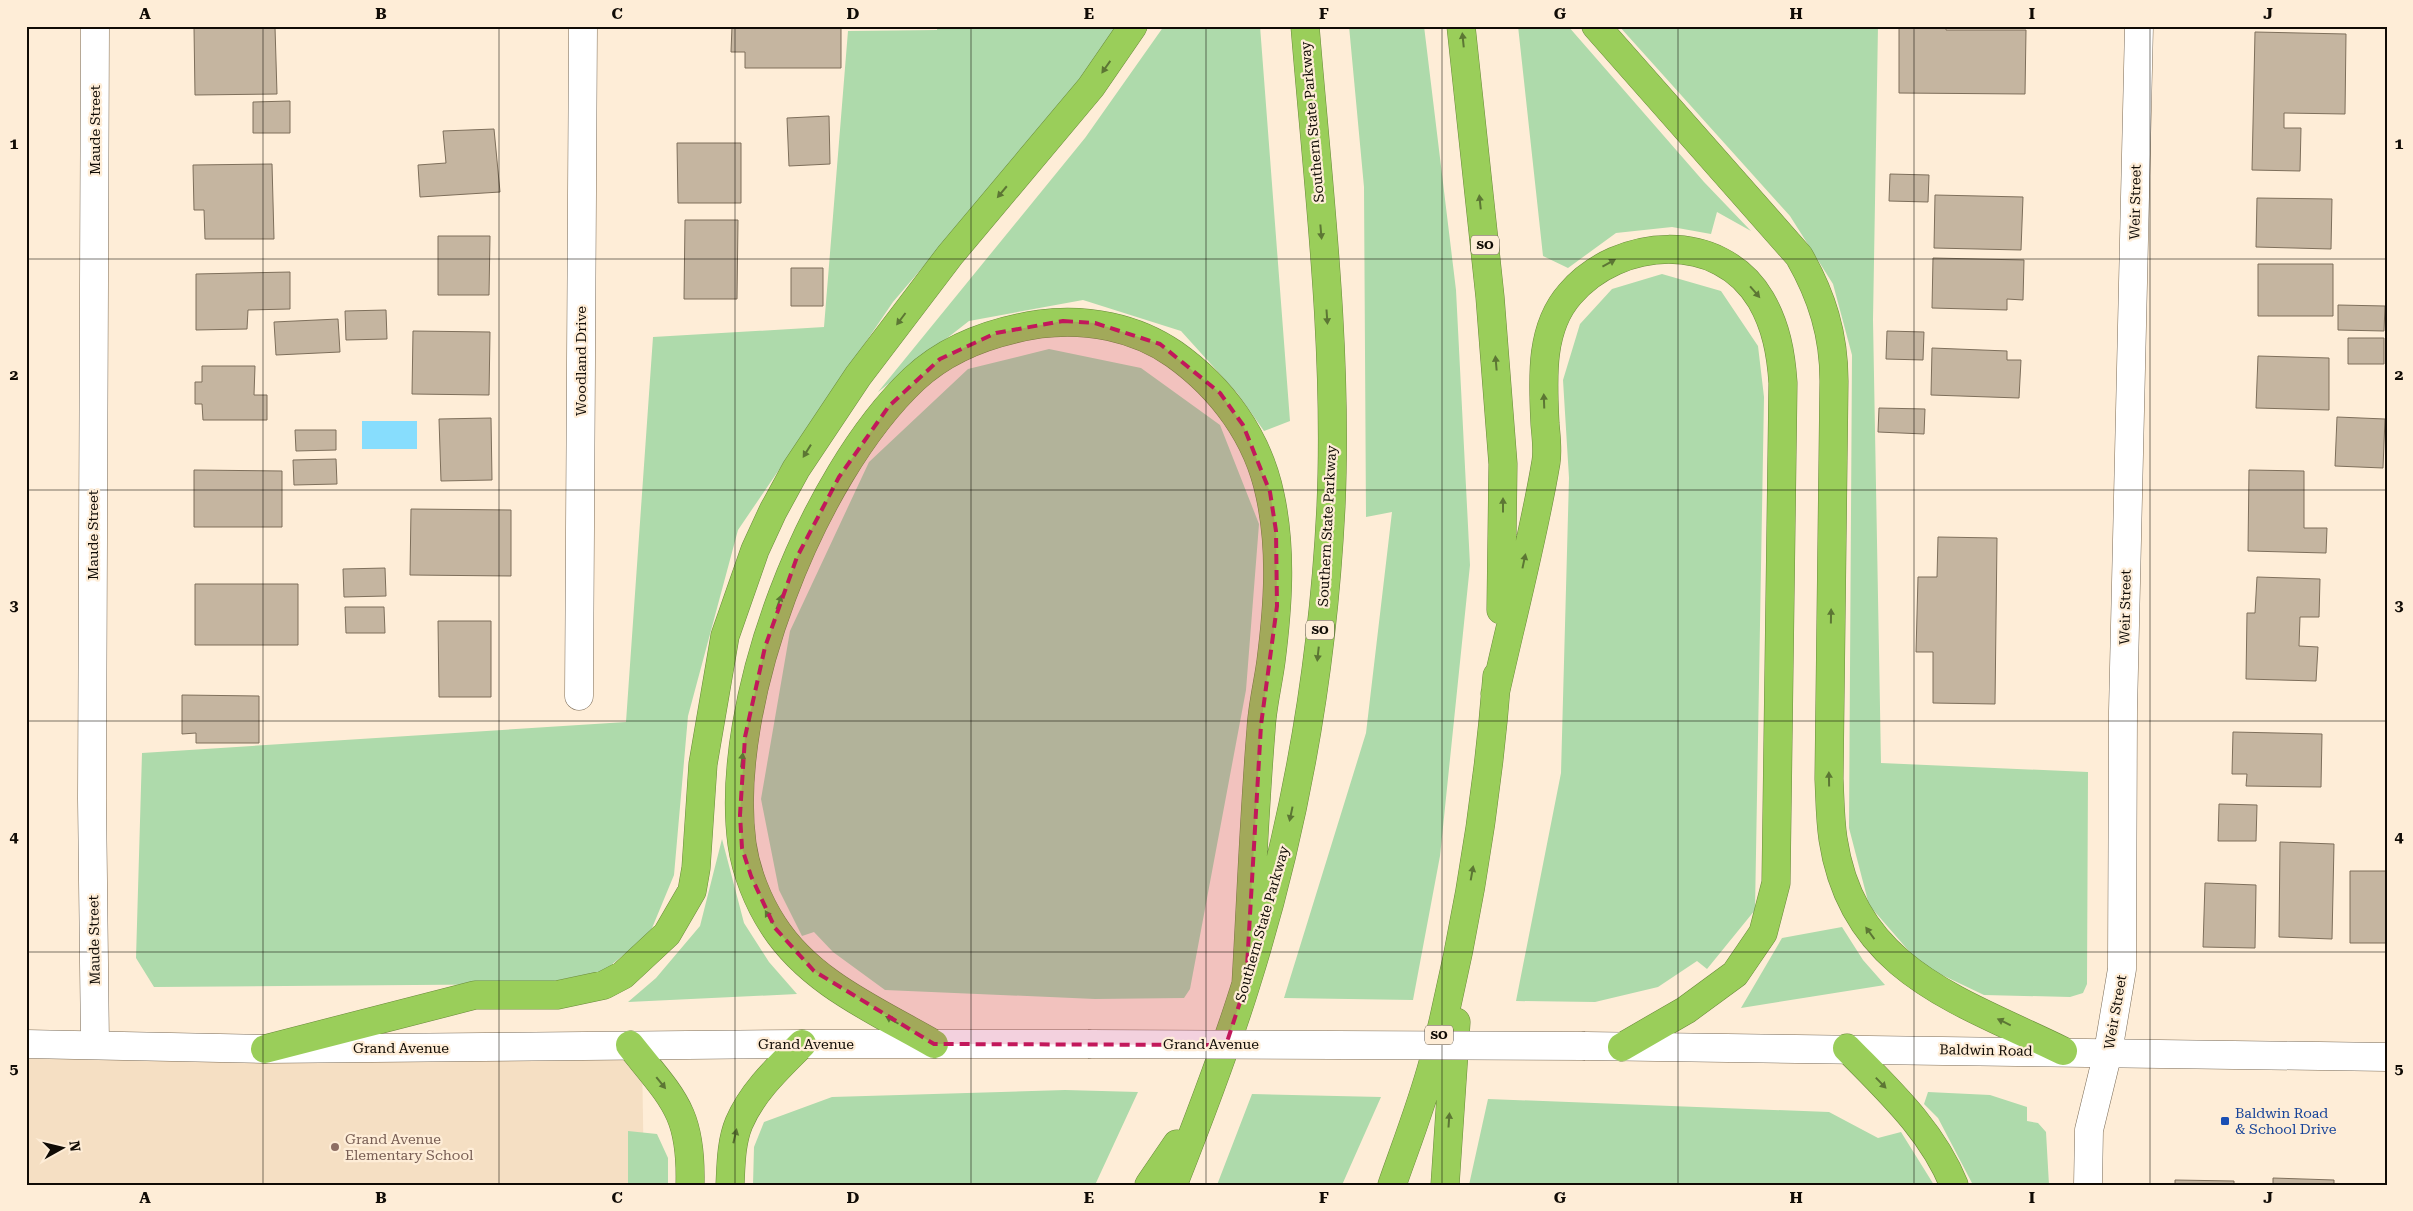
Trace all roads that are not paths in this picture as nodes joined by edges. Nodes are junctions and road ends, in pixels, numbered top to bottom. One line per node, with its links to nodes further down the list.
1 (95, 26): 13 (street, Maude Street)
2 (583, 26): 9 (street, Woodland Drive)
3 (1133, 26): 20 (highway, one-way to 20)
4 (1305, 26): 11 (highway, Southern State Parkway / SO, one-way to 11)
5 (1461, 26): 8 (highway, SO, one-way to 5)
6 (1596, 26): 21 (highway, one-way to 6)
7 (2139, 26): 22 (street, Weir Street)
8 (1495, 694): 10 (highway, SO, one-way to 8); 18 (highway, one-way to 18)
9 (579, 696)
10 (1463, 920): 29 (highway, SO); 30 (highway, one-way to 10)
11 (1246, 984): 15 (highway, one-way to 11); 24 (highway, Southern State Parkway / SO)
12 (26, 1044): 13 (street, Grand Avenue)
13 (95, 1044): 20 (street, Grand Avenue)
14 (802, 1044): 15 (street, Grand Avenue); 16 (street, Grand Avenue); 26 (highway, one-way to 14)
15 (934, 1044): 17 (street, Grand Avenue, bridge)
16 (630, 1045): 20 (street, Grand Avenue); 25 (highway, one-way to 25)
17 (1585, 1046): 18 (street, Baldwin Road)
18 (1622, 1047): 19 (street, Baldwin Road)
19 (1847, 1048): 21 (street, Baldwin Road); 31 (highway, one-way to 31)
20 (265, 1049)
21 (2063, 1051): 22 (street, Baldwin Road)
22 (2108, 1052): 23 (street, Baldwin Road); 32 (street, Weir Street)
23 (2387, 1057)
24 (1206, 1101): 27 (highway); 28 (highway, Southern State Parkway / SO)
25 (690, 1185)
26 (730, 1185)
27 (1150, 1185)
28 (1173, 1185)
29 (1392, 1185)
30 (1444, 1185)
31 (1954, 1185)
32 (2088, 1185)

